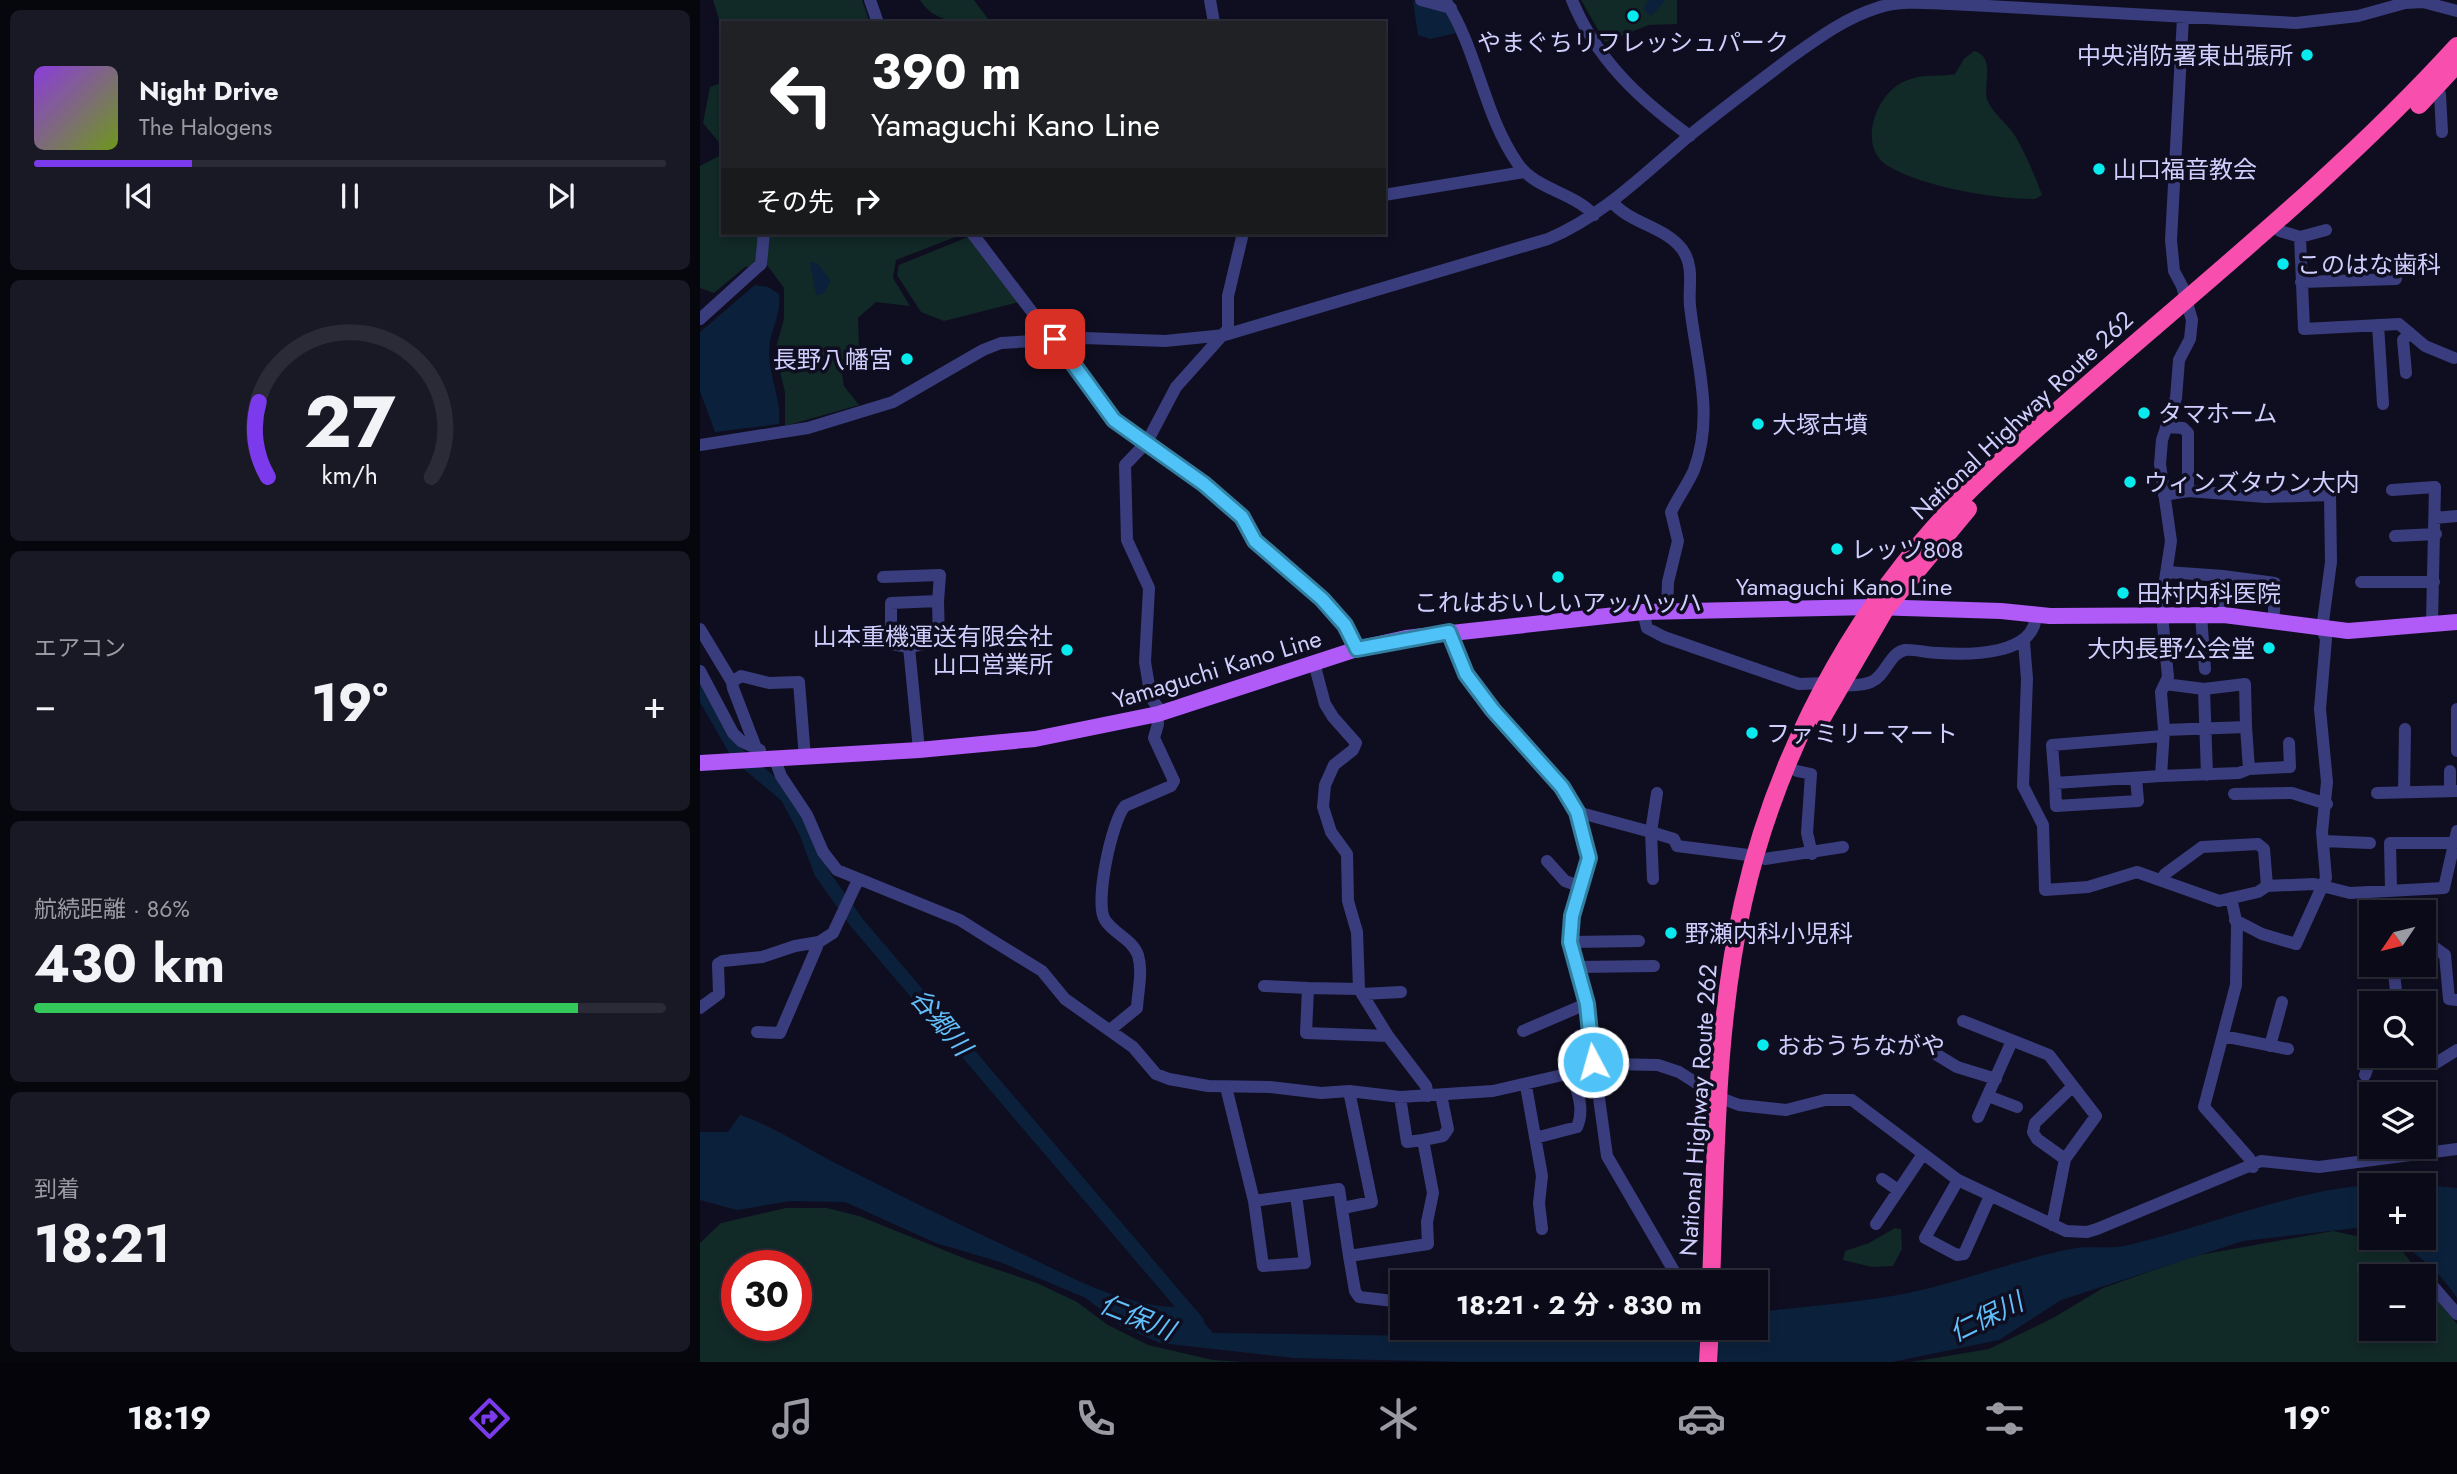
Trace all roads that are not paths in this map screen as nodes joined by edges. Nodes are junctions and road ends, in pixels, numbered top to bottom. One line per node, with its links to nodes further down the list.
1 (870, 0): 12 (street)
2 (1210, 0): 13 (street)
3 (1421, 0): 6 (street)
4 (1572, 0): 18 (street)
5 (1900, 2): 8 (street); 18 (street)
6 (1449, 3): 19 (street)
7 (2442, 3): 10 (street); 11 (street)
8 (2027, 4): 9 (street)
9 (2101, 6): 11 (street)
10 (2457, 11)
11 (2183, 17): 31 (street)
12 (877, 21)
13 (1214, 21)
14 (2457, 46): 23 (highway, National Highway Route 262)
15 (2457, 64): 16 (highway, National Highway Route 262)
16 (2435, 88): 17 (street); 23 (highway, National Highway Route 262)
17 (2442, 132)
18 (1690, 136): 21 (street)
19 (1524, 172): 20 (street); 22 (street)
20 (1386, 195)
21 (1612, 202): 22 (street); 57 (street)
22 (1594, 215): 35 (street)
23 (2276, 227): 28 (street); 31 (highway, National Highway Route 262)
24 (2326, 230): 28 (street)
25 (764, 235): 32 (street)
26 (974, 235): 36 (street)
27 (1243, 235): 35 (street)
28 (2300, 237): 30 (street)
29 (2396, 279): 30 (street)
30 (2301, 282): 33 (street)
31 (2187, 304): 40 (street); 56 (highway, National Highway Route 262)
32 (700, 319)
33 (2378, 324): 34 (street); 39 (street)
34 (2410, 333): 37 (street); 38 (street)
35 (1225, 335): 36 (street); 41 (street)
36 (1055, 339): 41 (street); 42 (street)
37 (2454, 358)
38 (2406, 373)
39 (2383, 404)
40 (2166, 427): 44 (street); 45 (street)
41 (1147, 442): 71 (street); 80 (street)
42 (700, 445)
43 (2392, 490): 47 (street)
44 (2188, 491): 45 (street); 67 (street)
45 (2164, 495): 50 (street)
46 (2457, 516): 47 (street)
47 (2435, 518): 48 (street)
48 (2436, 534): 49 (street); 54 (street)
49 (2395, 536)
50 (2167, 572): 51 (street); 61 (street)
51 (2223, 576): 59 (street); 63 (street)
52 (883, 578): 55 (street)
53 (2361, 582): 54 (street)
54 (2434, 582): 65 (street)
55 (938, 601): 70 (street); 70 (street)
56 (1879, 608): 57 (main road, Yamaguchi Kano Line); 60 (main road, Yamaguchi Kano Line); 77 (highway, National Highway Route 262)
57 (1667, 611): 58 (main road, Yamaguchi Kano Line)
58 (1643, 612): 68 (main road, Yamaguchi Kano Line); 77 (street)
59 (2274, 612)
60 (2036, 614): 61 (main road, Yamaguchi Kano Line); 69 (street)
61 (2164, 615): 62 (main road, Yamaguchi Kano Line); 76 (street)
62 (2201, 615): 63 (main road, Yamaguchi Kano Line); 73 (street)
63 (2224, 615): 67 (main road, Yamaguchi Kano Line)
64 (2457, 621): 65 (main road, Yamaguchi Kano Line)
65 (2432, 623): 67 (main road, Yamaguchi Kano Line)
66 (700, 629): 75 (street)
67 (2322, 629): 103 (street)
68 (1449, 632): 71 (main road, Yamaguchi Kano Line); 104 (street)
69 (2024, 642): 77 (street); 115 (street)
70 (909, 647): 86 (street)
71 (1357, 649): 72 (main road, Yamaguchi Kano Line)
72 (1314, 663): 80 (main road, Yamaguchi Kano Line); 132 (street)
73 (2205, 668)
74 (700, 670): 88 (street)
75 (732, 682): 88 (street); 89 (street)
76 (2165, 684): 78 (street); 84 (street)
77 (1832, 685): 92 (highway, National Highway Route 262); 111 (highway, National Highway Route 262)
78 (2204, 689): 81 (street); 82 (street)
79 (2457, 709): 87 (street)
80 (1158, 714): 86 (main road, Yamaguchi Kano Line); 139 (street)
81 (2246, 727): 82 (street); 91 (street)
82 (2206, 729): 84 (street); 94 (street)
83 (2405, 729): 98 (street)
84 (2164, 733): 95 (street); 97 (street)
85 (2289, 743): 91 (street)
86 (919, 751): 89 (main road, Yamaguchi Kano Line)
87 (2456, 751)
88 (765, 757): 89 (main road, Yamaguchi Kano Line); 90 (main road, Yamaguchi Kano Line); 114 (street)
89 (805, 758)
90 (700, 762)
91 (2249, 769): 94 (street)
92 (1797, 771): 110 (street); 111 (highway, National Highway Route 262)
93 (2450, 771): 99 (street)
94 (2207, 775): 95 (street)
95 (2161, 776): 96 (street)
96 (2136, 778): 97 (street); 97 (street)
97 (2055, 783)
98 (2404, 791): 99 (street); 101 (street)
99 (2454, 791)
100 (1657, 793): 105 (street)
101 (2377, 793)
102 (2234, 794): 103 (street)
103 (2327, 804): 107 (street)
104 (1577, 812): 105 (street); 118 (street)
105 (1651, 832): 111 (street); 113 (street)
106 (2456, 837): 108 (street); 119 (street)
107 (2323, 841): 108 (street); 117 (street)
108 (2380, 843): 119 (street)
109 (1843, 847): 110 (street)
110 (1812, 854): 111 (street)
111 (1760, 858): 162 (highway, National Highway Route 262)
112 (1547, 861): 118 (street)
113 (1653, 879)
114 (859, 880): 123 (street); 139 (street)
115 (2161, 880): 116 (street); 120 (street)
116 (2267, 886): 117 (street); 120 (street)
117 (2323, 886): 119 (street); 121 (street)
118 (1582, 887): 124 (street)
119 (2391, 889)
120 (2231, 898): 121 (street)
121 (2235, 920): 143 (street)
122 (1639, 941): 124 (street)
123 (819, 942): 137 (street); 141 (street)
124 (1570, 942): 127 (street)
125 (2436, 949): 134 (street)
126 (1654, 966): 127 (street)
127 (1577, 967): 136 (street)
128 (2394, 977): 131 (street)
129 (1264, 985): 130 (street)
130 (1308, 988): 132 (street); 142 (street)
131 (2396, 991)
132 (1360, 992): 133 (street); 142 (street)
133 (1401, 992)
134 (2457, 1000)
135 (2282, 1002): 145 (street)
136 (1587, 1004): 140 (street); 150 (street)
137 (700, 1008)
138 (1963, 1021): 144 (street)
139 (1111, 1030): 157 (street)
140 (1523, 1031)
141 (757, 1032)
142 (1388, 1035): 159 (street)
143 (2223, 1037): 145 (street); 170 (street)
144 (2012, 1041): 154 (street); 156 (street)
145 (2270, 1046): 146 (street)
146 (2288, 1049)
147 (2457, 1050): 149 (street)
148 (1934, 1053): 154 (street)
149 (2436, 1063)
150 (1595, 1067): 152 (street); 162 (street); 182 (street)
151 (2367, 1068): 153 (street)
152 (1572, 1073): 155 (street); 165 (street)
153 (2365, 1075)
154 (1996, 1079): 160 (street)
155 (1526, 1086): 159 (street); 165 (street)
156 (2073, 1086): 169 (street); 169 (street)
157 (1226, 1087): 158 (street); 176 (street)
158 (1349, 1091): 161 (street); 177 (street)
159 (1435, 1095): 161 (street); 166 (street)
160 (1988, 1096): 163 (street); 164 (street)
161 (1400, 1097): 166 (street)
162 (1723, 1100): 168 (street); 183 (highway, National Highway Route 262)
163 (2017, 1107)
164 (1978, 1117)
165 (1535, 1138): 180 (street)
166 (1423, 1140): 181 (street)
167 (2457, 1149): 170 (street)
168 (1923, 1154): 172 (street); 173 (street)
169 (2065, 1159): 179 (street)
170 (2252, 1165): 179 (street)
171 (1882, 1179): 173 (street)
172 (1958, 1180): 175 (street); 175 (street)
173 (1898, 1190): 178 (street)
174 (1296, 1195): 176 (street); 176 (street); 177 (street)
175 (1990, 1196): 179 (street)
176 (1254, 1201)
177 (1343, 1208): 181 (street)
178 (1875, 1224)
179 (2052, 1225)
180 (1542, 1229)
181 (1349, 1256): 185 (street)
182 (1674, 1270)
183 (1717, 1270)
184 (2436, 1290): 186 (street)
185 (1390, 1301)
186 (2457, 1314)
187 (1709, 1340): 189 (highway)
188 (1720, 1340): 190 (highway)
189 (1708, 1362)
190 (1719, 1362)

